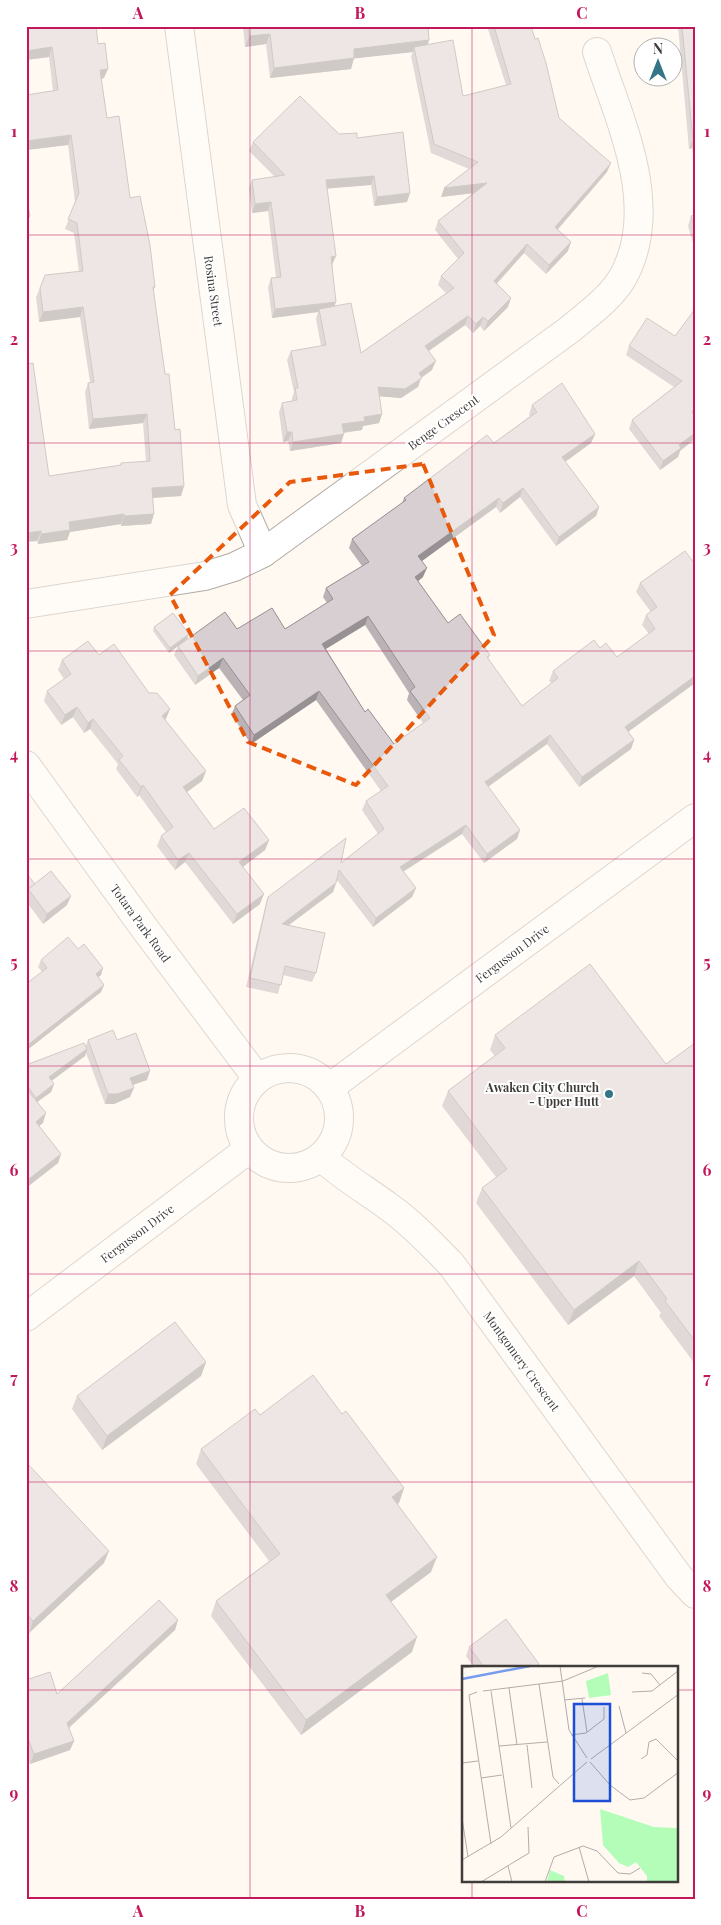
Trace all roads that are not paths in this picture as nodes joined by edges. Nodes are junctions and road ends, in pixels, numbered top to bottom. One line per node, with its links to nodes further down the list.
1 (178, 26): 3 (street, Rosina Street)
2 (597, 52): 3 (street, Benge Crescent)
3 (263, 553): 4 (street, Benge Crescent)
4 (26, 604)
5 (26, 765): 7 (street, Totara Park Road)
6 (695, 818): 8 (street, Fergusson Drive)
7 (257, 1078): 8 (street); 9 (street)
8 (329, 1088): 10 (street)
9 (249, 1149): 10 (street); 11 (street, Fergusson Drive)
10 (321, 1156): 12 (street, Montgomery Crescent)
11 (26, 1317)
12 (695, 1594)

